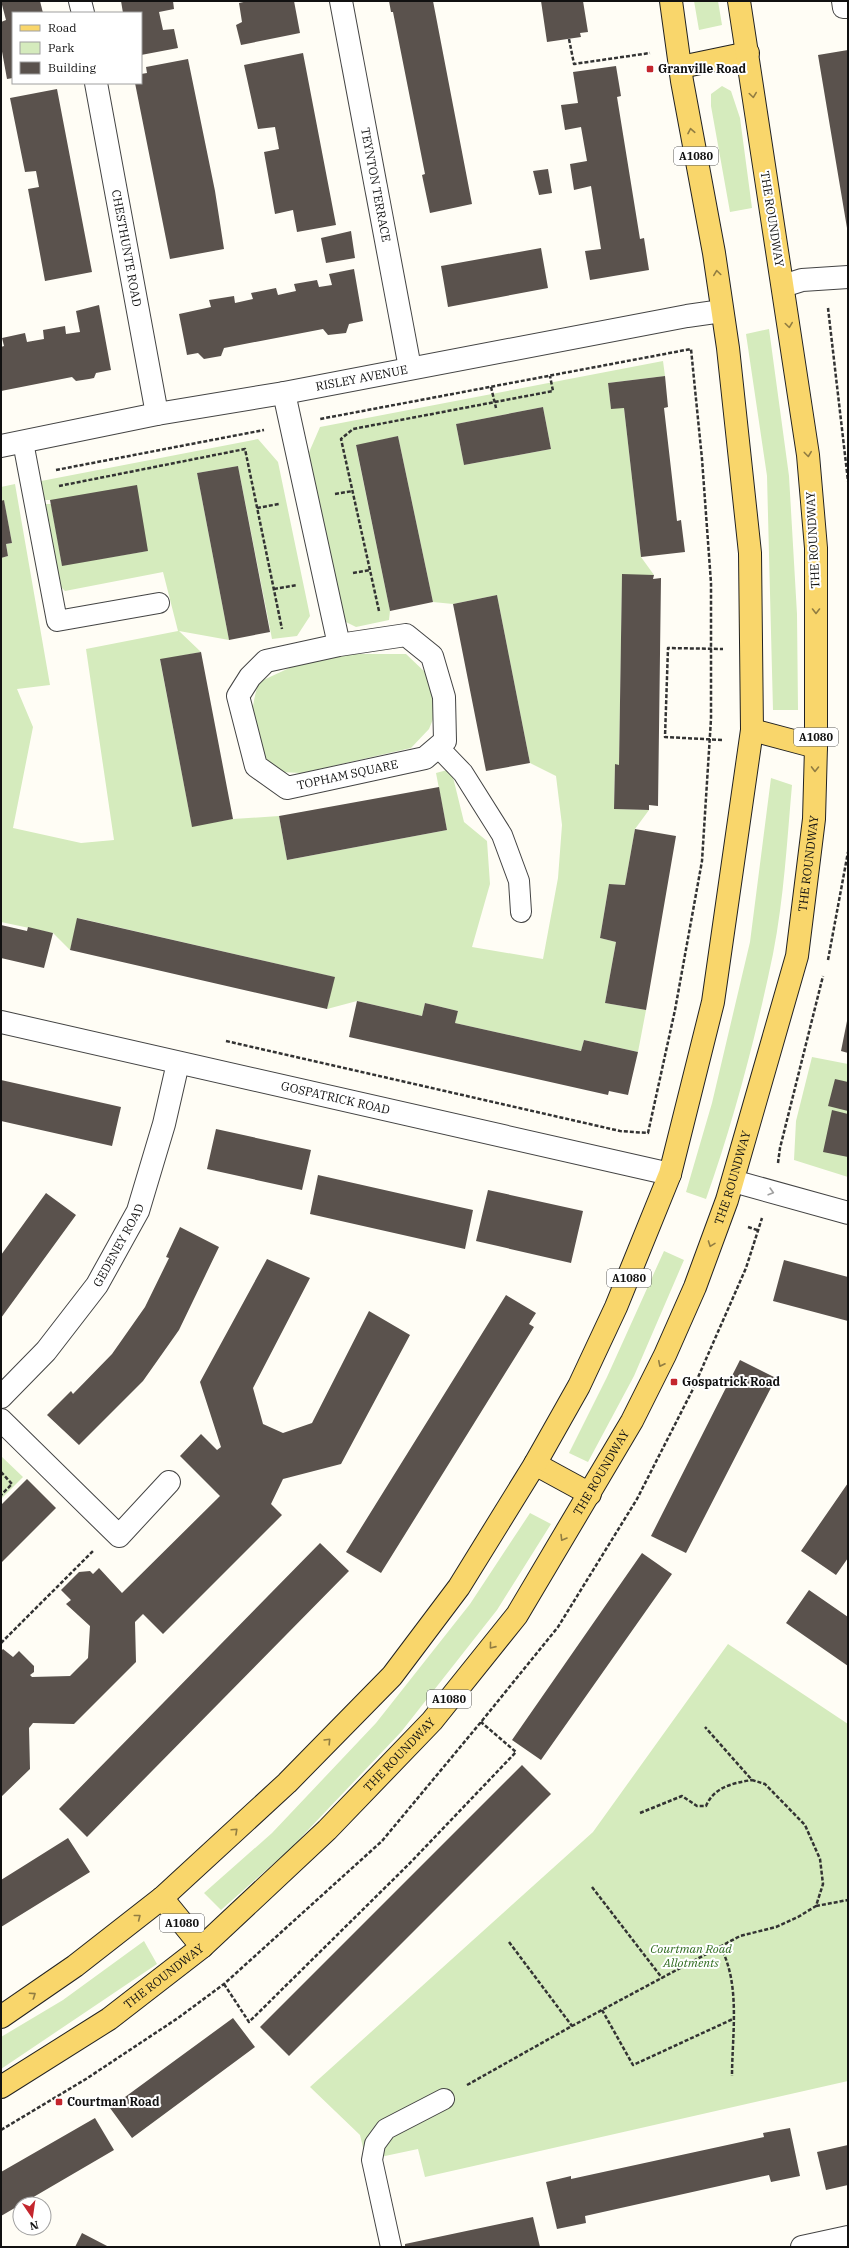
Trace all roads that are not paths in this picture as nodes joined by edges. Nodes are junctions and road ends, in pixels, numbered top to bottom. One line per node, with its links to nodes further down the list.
1 (80, 1): 7 (street)
2 (341, 1): 14 (street, TEYNTON TERRACE)
3 (671, 1): 9 (main road, A1080)
4 (739, 1): 8 (main road, THE ROUNDWAY / A1080)
5 (842, 1): 6 (lane)
6 (848, 8)
7 (83, 12)
8 (748, 53): 9 (main road); 12 (main road, THE ROUNDWAY / A1080, one-way to 12)
9 (679, 58): 13 (main road, A1080, one-way to 9)
10 (96, 84): 16 (street, CHESTHUNTE ROAD)
11 (848, 277): 12 (street)
12 (783, 286): 23 (main road, THE ROUNDWAY / A1080, one-way to 23)
13 (722, 311): 14 (street, RISLEY AVENUE); 21 (main road, A1080)
14 (410, 368): 15 (street, RISLEY AVENUE)
15 (284, 393): 16 (street, RISLEY AVENUE); 20 (street)
16 (157, 414): 17 (street, RISLEY AVENUE)
17 (23, 442): 18 (street, RISLEY AVENUE); 19 (lane)
18 (1, 446)
19 (159, 603)
20 (339, 645): 22 (street, TOPHAM SQUARE); 22 (street, TOPHAM SQUARE)
21 (751, 736): 23 (main road, A1080); 27 (main road, A1080)
22 (438, 747): 24 (lane)
23 (816, 747): 28 (main road, THE ROUNDWAY / A1080, one-way to 28)
24 (521, 912)
25 (1, 1022): 26 (street, GOSPATRICK ROAD)
26 (178, 1063): 27 (street, GOSPATRICK ROAD); 30 (street, GEDENEY ROAD)
27 (670, 1174): 32 (main road, A1080)
28 (733, 1181): 29 (street, one-way to 29); 34 (main road, THE ROUNDWAY / A1080, one-way to 34)
29 (848, 1213)
30 (1, 1397)
31 (1, 1420): 33 (street)
32 (535, 1464): 34 (main road); 35 (main road, A1080, one-way to 32)
33 (169, 1482)
34 (590, 1494): 36 (main road, THE ROUNDWAY / A1080, one-way to 36)
35 (162, 1898): 36 (main road, A1080); 37 (main road, A1080, one-way to 35)
36 (202, 1947): 38 (main road, THE ROUNDWAY / A1080)
37 (1, 2017)
38 (1, 2087)
39 (444, 2098): 41 (lane)
40 (848, 2236): 42 (street)
41 (391, 2247)
42 (802, 2247)

